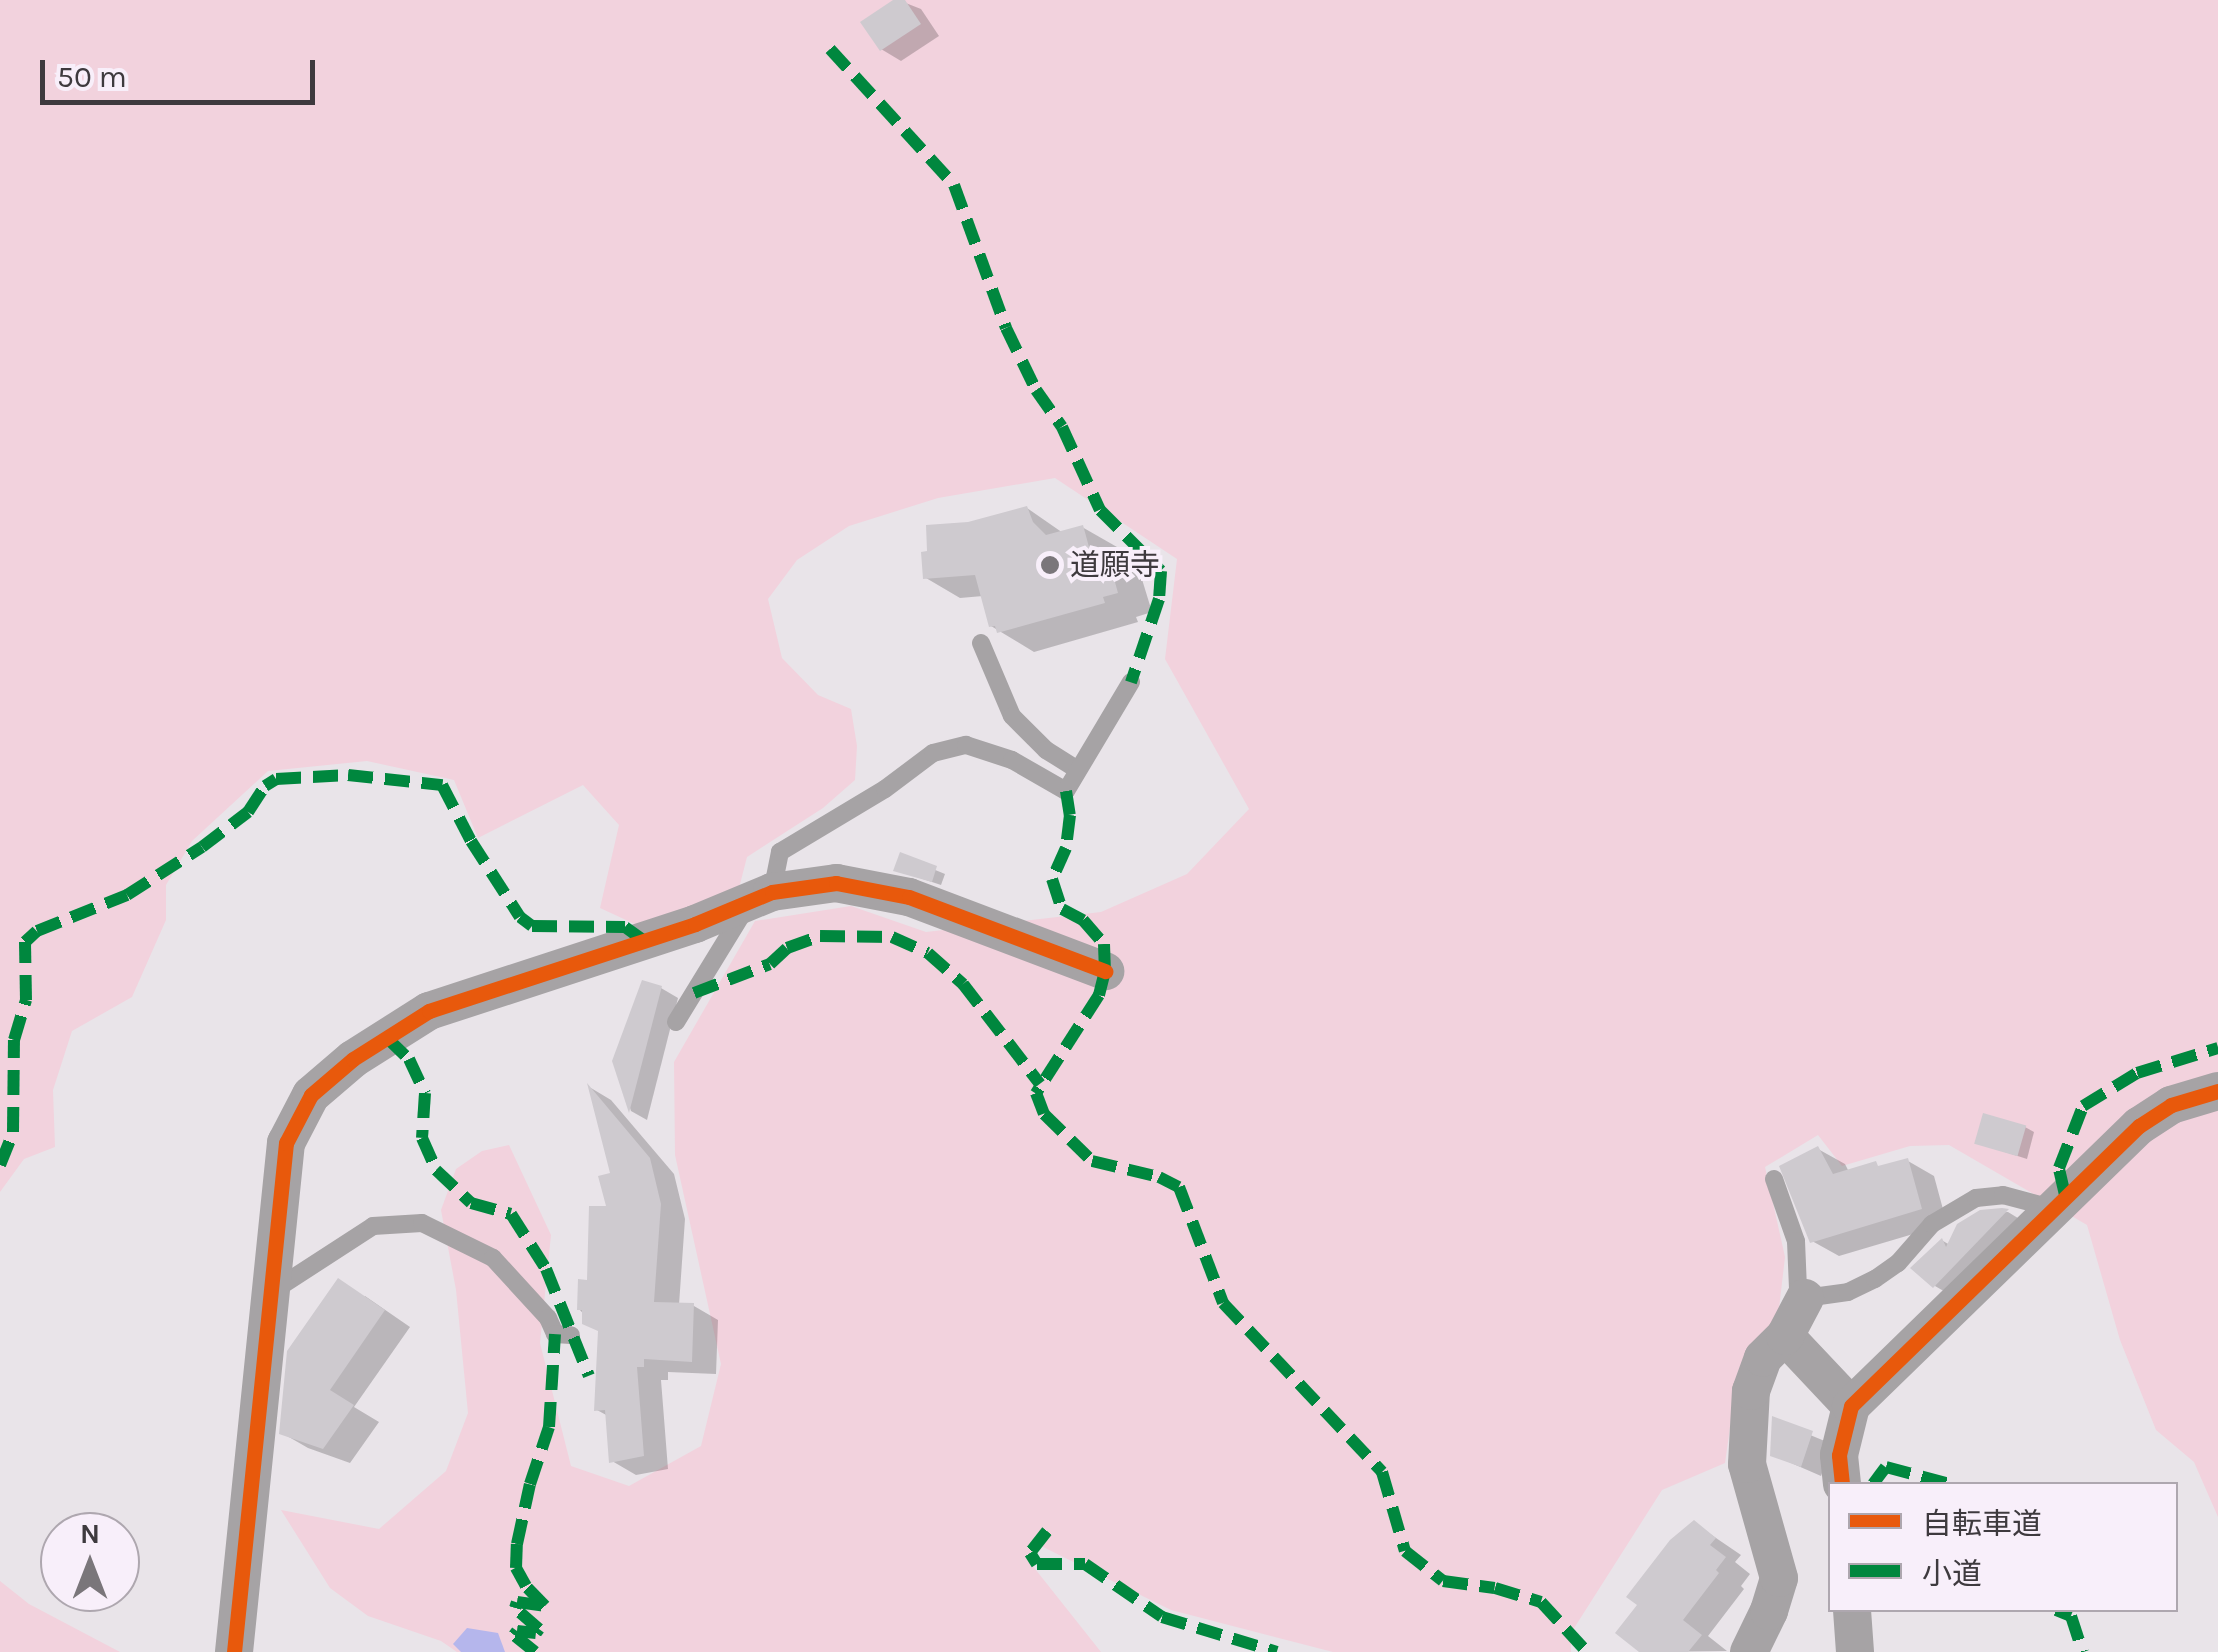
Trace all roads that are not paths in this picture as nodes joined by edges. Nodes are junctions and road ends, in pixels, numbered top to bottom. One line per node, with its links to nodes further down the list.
1 (981, 643): 3 (lane)
2 (1131, 682): 3 (lane)
3 (1077, 769): 4 (lane)
4 (760, 896): 5 (street); 6 (lane); 10 (street)
5 (1104, 971)
6 (676, 1022)
7 (2218, 1091): 9 (street)
8 (1774, 1179): 11 (lane)
9 (2052, 1208): 11 (lane); 14 (street)
10 (268, 1294): 12 (lane); 17 (street)
11 (1805, 1298): 13 (street)
12 (571, 1335)
13 (1784, 1336): 14 (street); 18 (street)
14 (1851, 1406): 15 (street)
15 (1842, 1482)
16 (1852, 1612): 19 (street)
17 (234, 1652)
18 (1749, 1652)
19 (1855, 1652)

